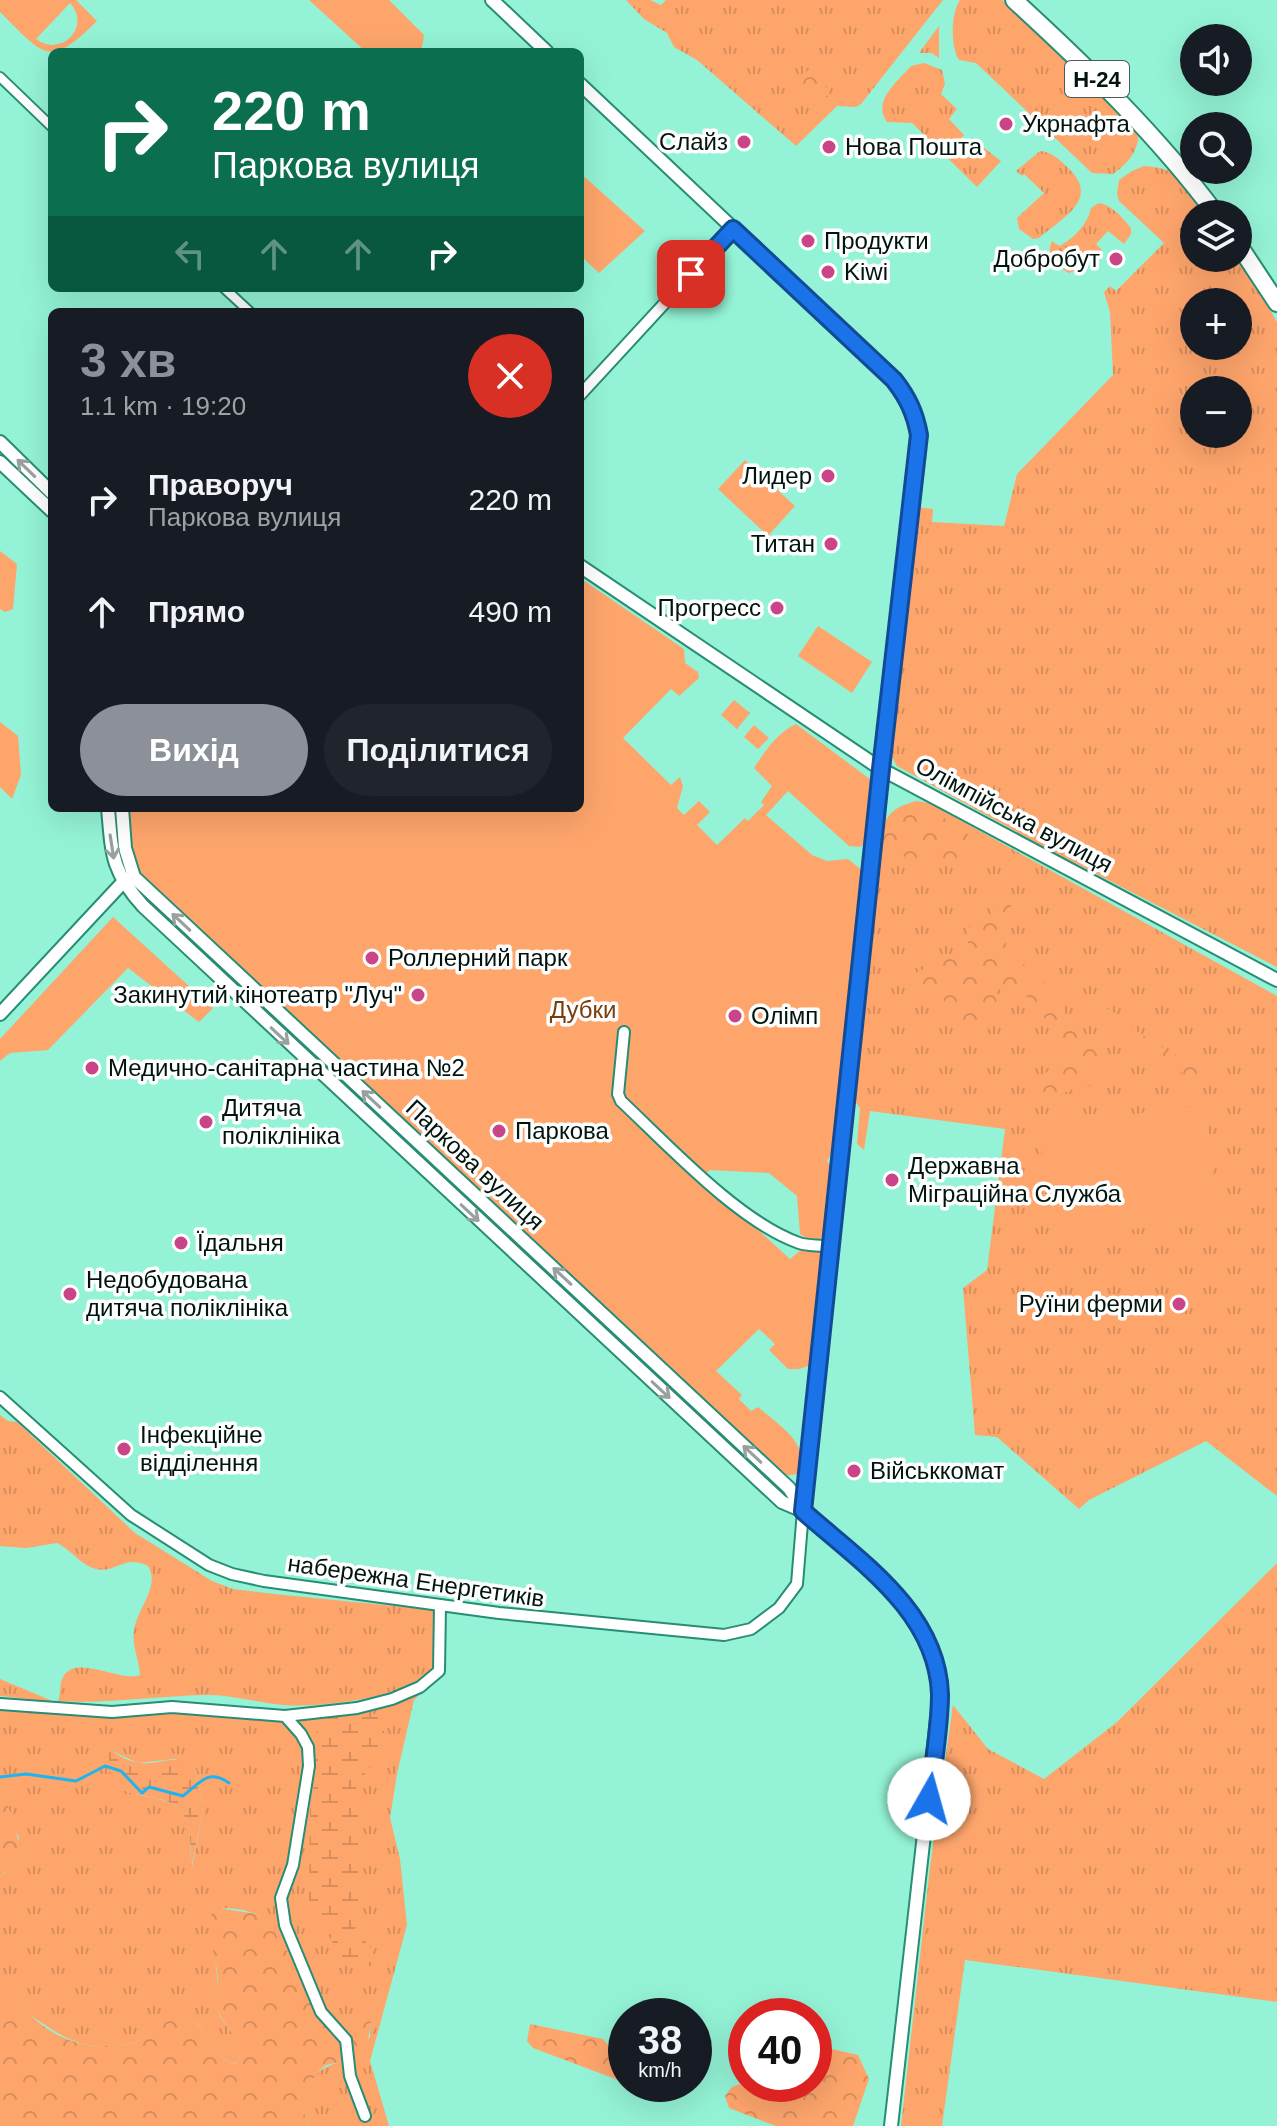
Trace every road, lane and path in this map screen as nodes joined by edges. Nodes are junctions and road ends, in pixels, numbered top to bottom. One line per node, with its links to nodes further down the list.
1 (492, 0): 3 (street)
2 (1014, 0): 7 (main road, Н-24)
3 (543, 48)
4 (0, 77): 6 (street)
5 (584, 88): 8 (street)
6 (48, 123)
7 (1204, 200)
8 (733, 229): 13 (street); 19 (street)
9 (1252, 265): 11 (main road)
10 (228, 292): 12 (street)
11 (1277, 303)
12 (246, 308)
13 (584, 391)
14 (0, 442): 16 (street, one-way to 14)
15 (0, 462): 17 (street)
16 (48, 489)
17 (48, 507)
18 (584, 569): 19 (street, Олімпійська вулиця)
19 (881, 769): 24 (street, Олімпійська вулиця); 27 (street)
20 (108, 812): 23 (street, one-way to 23)
21 (122, 812): 22 (street, Паркова вулиця)
22 (131, 869): 23 (street); 29 (street, Паркова вулиця, one-way to 22)
23 (124, 884): 25 (street); 29 (street, Паркова вулиця, one-way to 29)
24 (1277, 980)
25 (0, 1014)
26 (624, 1032): 27 (street)
27 (829, 1247): 29 (street)
28 (0, 1397): 30 (street, набережна Енергетиків)
29 (803, 1511): 30 (street, набережна Енергетиків); 34 (street)
30 (440, 1605): 32 (street)
31 (0, 1704): 32 (street)
32 (285, 1716): 33 (street)
33 (365, 2116)
34 (891, 2126)

